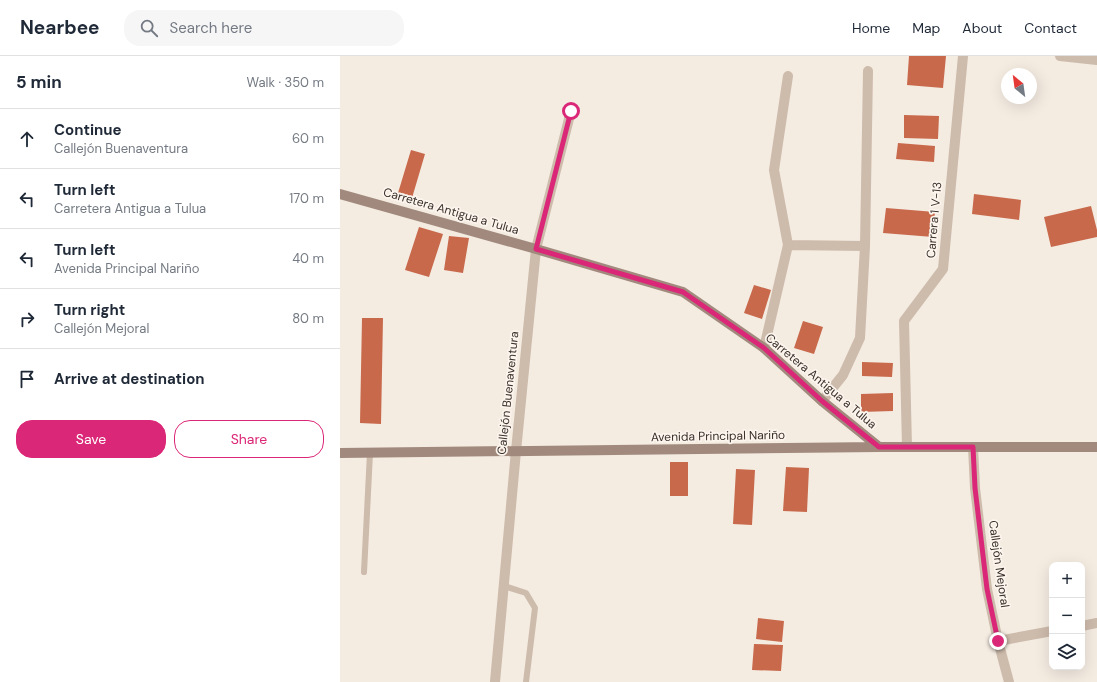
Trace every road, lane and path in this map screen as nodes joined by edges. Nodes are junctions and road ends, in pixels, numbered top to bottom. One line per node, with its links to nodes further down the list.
1 (963, 56): 14 (street, Carrera 1 V-13)
2 (1060, 56): 3 (street)
3 (1097, 60)
4 (868, 72): 9 (street)
5 (788, 76): 8 (street)
6 (571, 111): 10 (street, Callejón Buenaventura)
7 (340, 194): 10 (main road, Carretera Antigua a Tulua)
8 (788, 245): 9 (street); 11 (street)
9 (866, 246): 12 (street)
10 (536, 249): 11 (main road, Carretera Antigua a Tulua); 17 (street, Callejón Buenaventura)
11 (764, 348): 12 (main road, Carretera Antigua a Tulua)
12 (822, 401): 13 (main road, Carretera Antigua a Tulua)
13 (879, 447): 14 (main road, Avenida Principal Nariño); 17 (main road, Avenida Principal Nariño)
14 (907, 447): 15 (main road, Avenida Principal Nariño)
15 (973, 447): 16 (main road, Avenida Principal Nariño); 25 (street, Callejón Mejoral)
16 (1097, 447)
17 (516, 451): 19 (main road, Avenida Principal Nariño); 21 (street, Callejón Buenaventura)
18 (340, 453): 19 (main road, Avenida Principal Nariño)
19 (370, 453): 20 (lane)
20 (364, 572)
21 (504, 586): 26 (street, Callejón Buenaventura); 27 (lane)
22 (1097, 623): 23 (street)
23 (1085, 625)
24 (1049, 632): 25 (street)
25 (998, 641): 28 (street, Callejón Mejoral)
26 (495, 682)
27 (526, 682)
28 (1009, 682)

